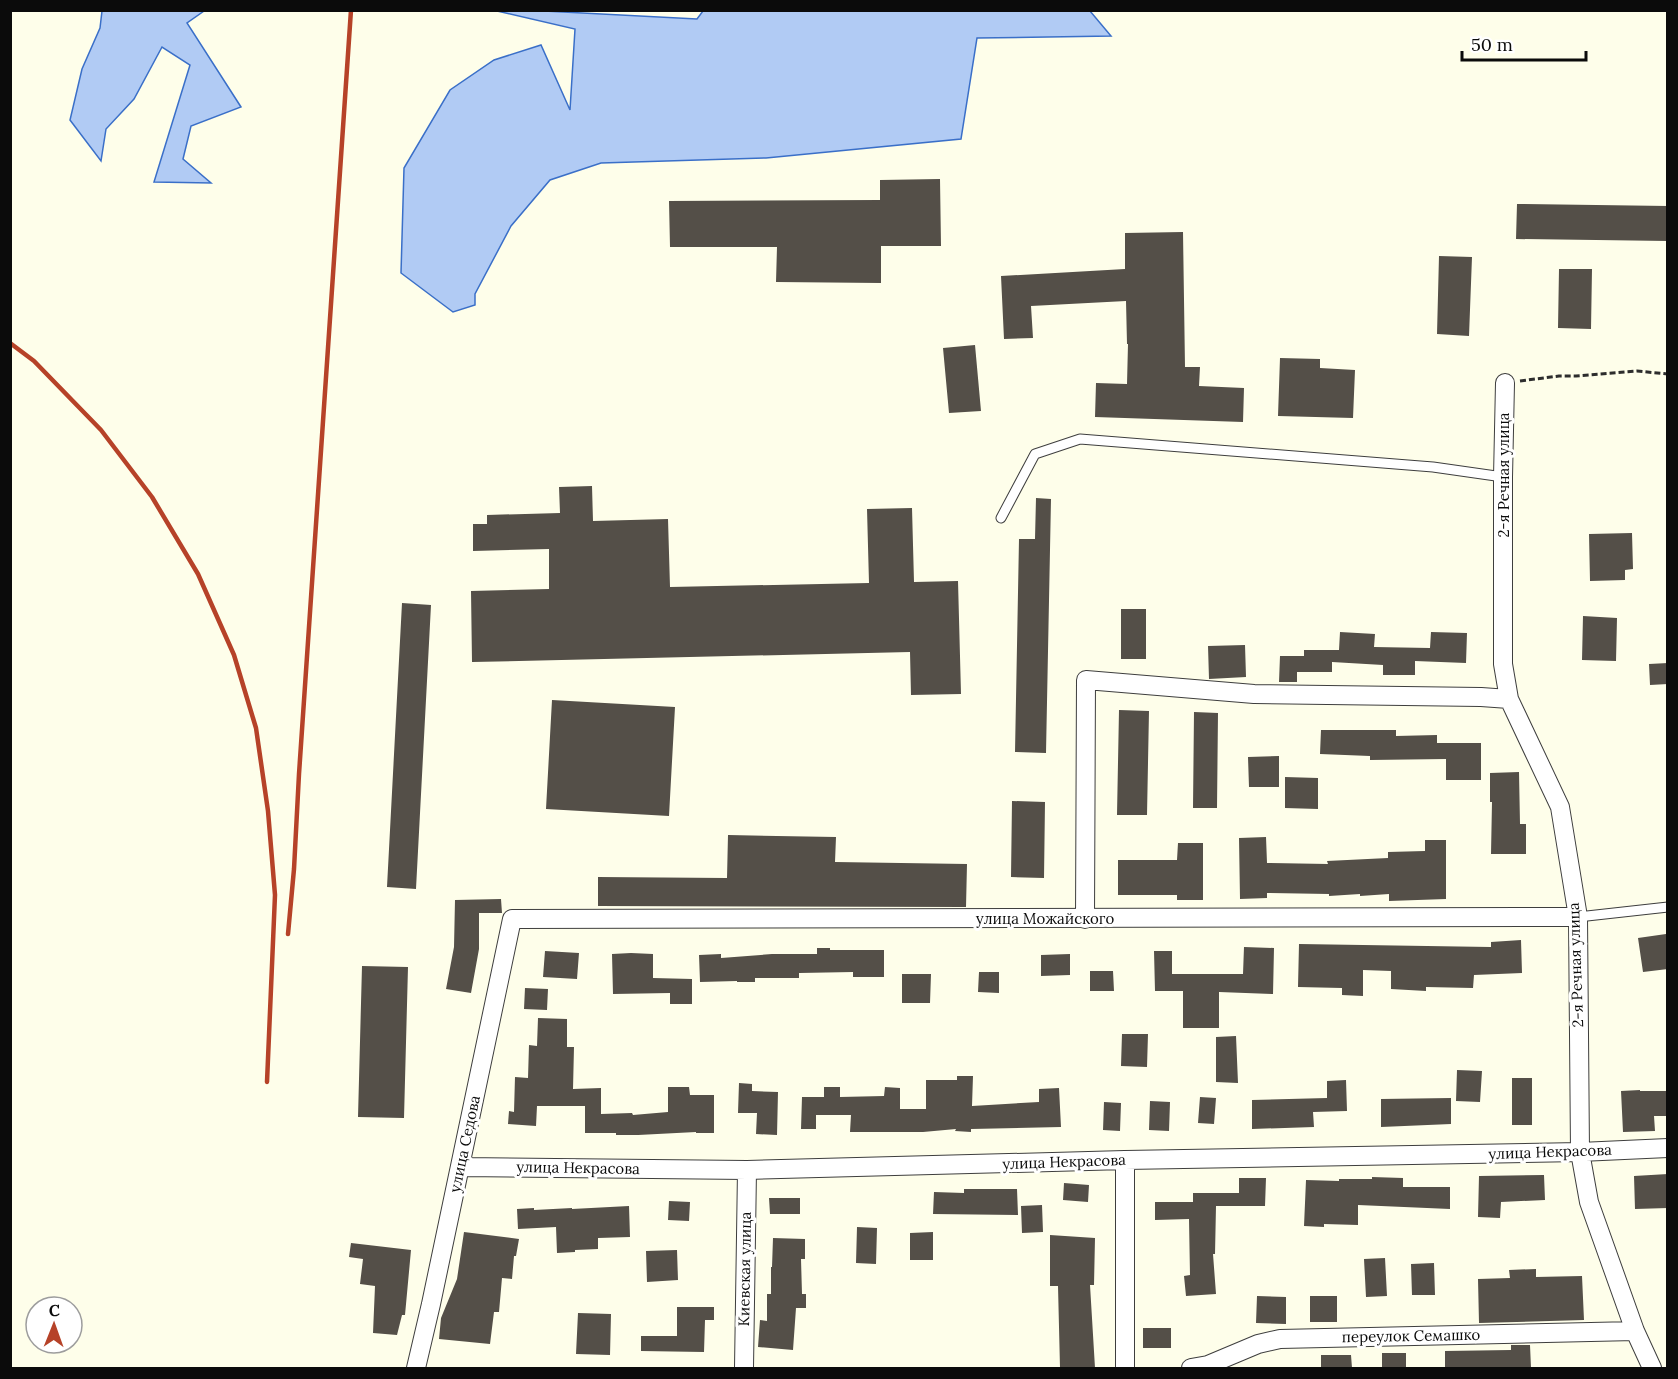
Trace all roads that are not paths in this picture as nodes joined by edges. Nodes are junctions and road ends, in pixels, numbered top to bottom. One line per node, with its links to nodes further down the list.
1 (1504, 383): 2 (street, 2-я Речная улица)
2 (1503, 477): 3 (lane); 4 (street, 2-я Речная улица)
3 (1001, 518)
4 (1509, 699): 6 (street, 2-я Речная улица); 7 (street)
5 (1668, 906): 6 (lane)
6 (1578, 917): 7 (street, улица Можайского); 10 (street, 2-я Речная улица)
7 (1085, 919): 8 (street, улица Можайского)
8 (512, 920): 12 (street, улица Седова)
9 (1668, 1148): 10 (street, улица Некрасова)
10 (1580, 1152): 11 (street, улица Некрасова); 14 (street, 2-я Речная улица)
11 (1125, 1160): 13 (street, улица Некрасова); 17 (street)
12 (461, 1167): 13 (street, улица Некрасова); 15 (street, улица Седова)
13 (747, 1170): 16 (street, Киевская улица)
14 (1635, 1331): 18 (street, переулок Семашко); 19 (street, 2-я Речная улица)
15 (416, 1368)
16 (744, 1368)
17 (1125, 1368)
18 (1191, 1368)
19 (1652, 1368)

